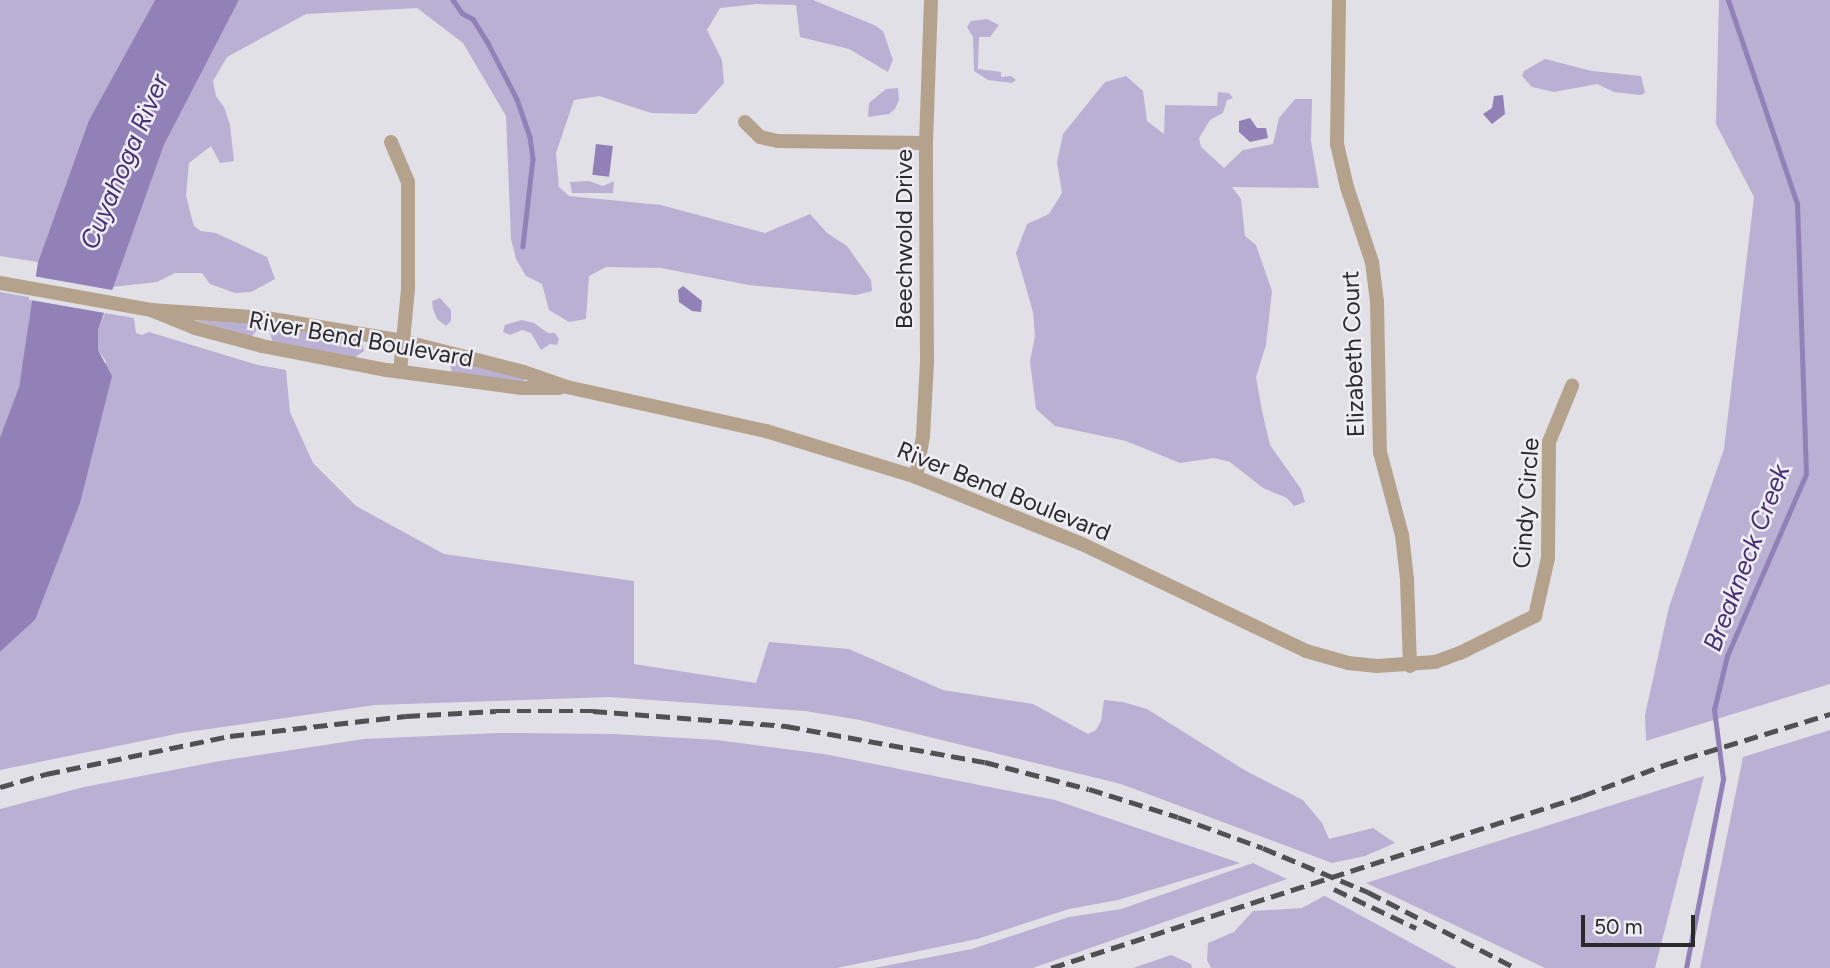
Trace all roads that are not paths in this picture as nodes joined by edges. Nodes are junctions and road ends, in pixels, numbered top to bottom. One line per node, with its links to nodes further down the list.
1 (931, 0): 5 (street, Beechwold Drive)
2 (1339, 0): 13 (street, Elizabeth Court)
3 (745, 122): 5 (street)
4 (391, 142): 8 (street)
5 (926, 143): 12 (street, Beechwold Drive)
6 (6, 284): 7 (street, River Bend Boulevard)
7 (143, 309): 8 (street, River Bend Boulevard); 9 (street, River Bend Boulevard)
8 (403, 341): 9 (street); 11 (street, River Bend Boulevard)
9 (400, 372): 11 (street, River Bend Boulevard)
10 (1572, 386): 13 (street, Cindy Circle)
11 (567, 387): 12 (street, River Bend Boulevard)
12 (916, 477): 13 (street, River Bend Boulevard)
13 (1410, 666)

